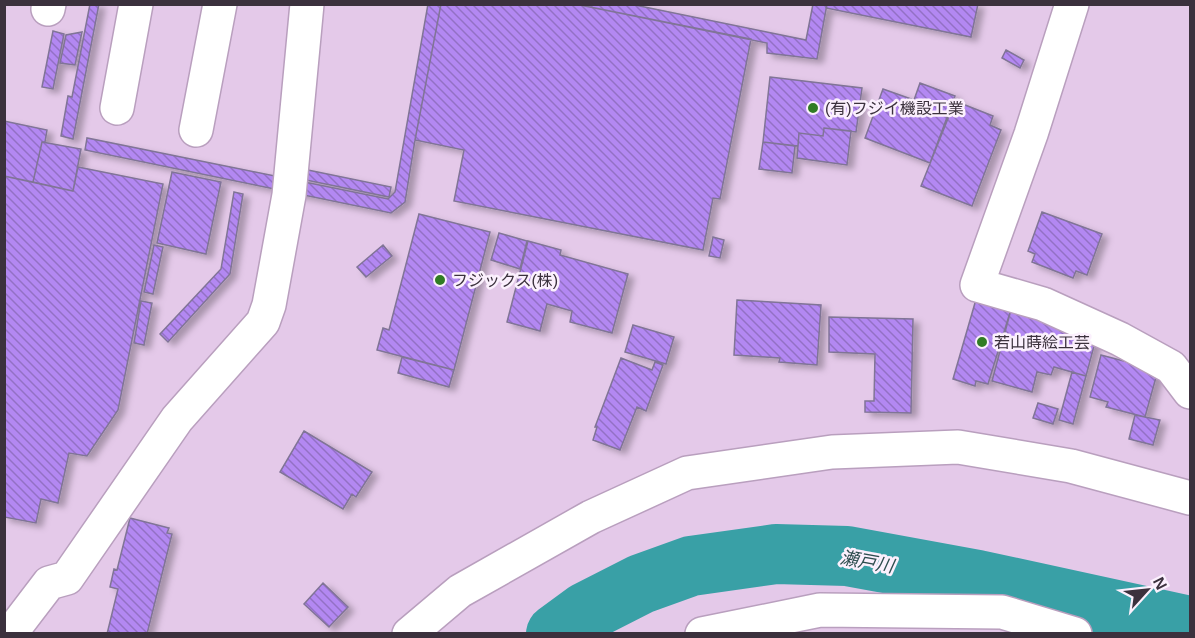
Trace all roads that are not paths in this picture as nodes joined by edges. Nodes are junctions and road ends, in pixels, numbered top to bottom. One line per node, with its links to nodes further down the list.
1 (136, 4): 5 (street)
2 (220, 4): 6 (street)
3 (307, 4): 9 (street)
4 (1072, 4): 7 (street)
5 (117, 108)
6 (196, 130)
7 (1191, 392)
8 (1191, 498): 10 (street)
9 (10, 633)
10 (409, 633)
11 (702, 633): 12 (street)
12 (1075, 633)

